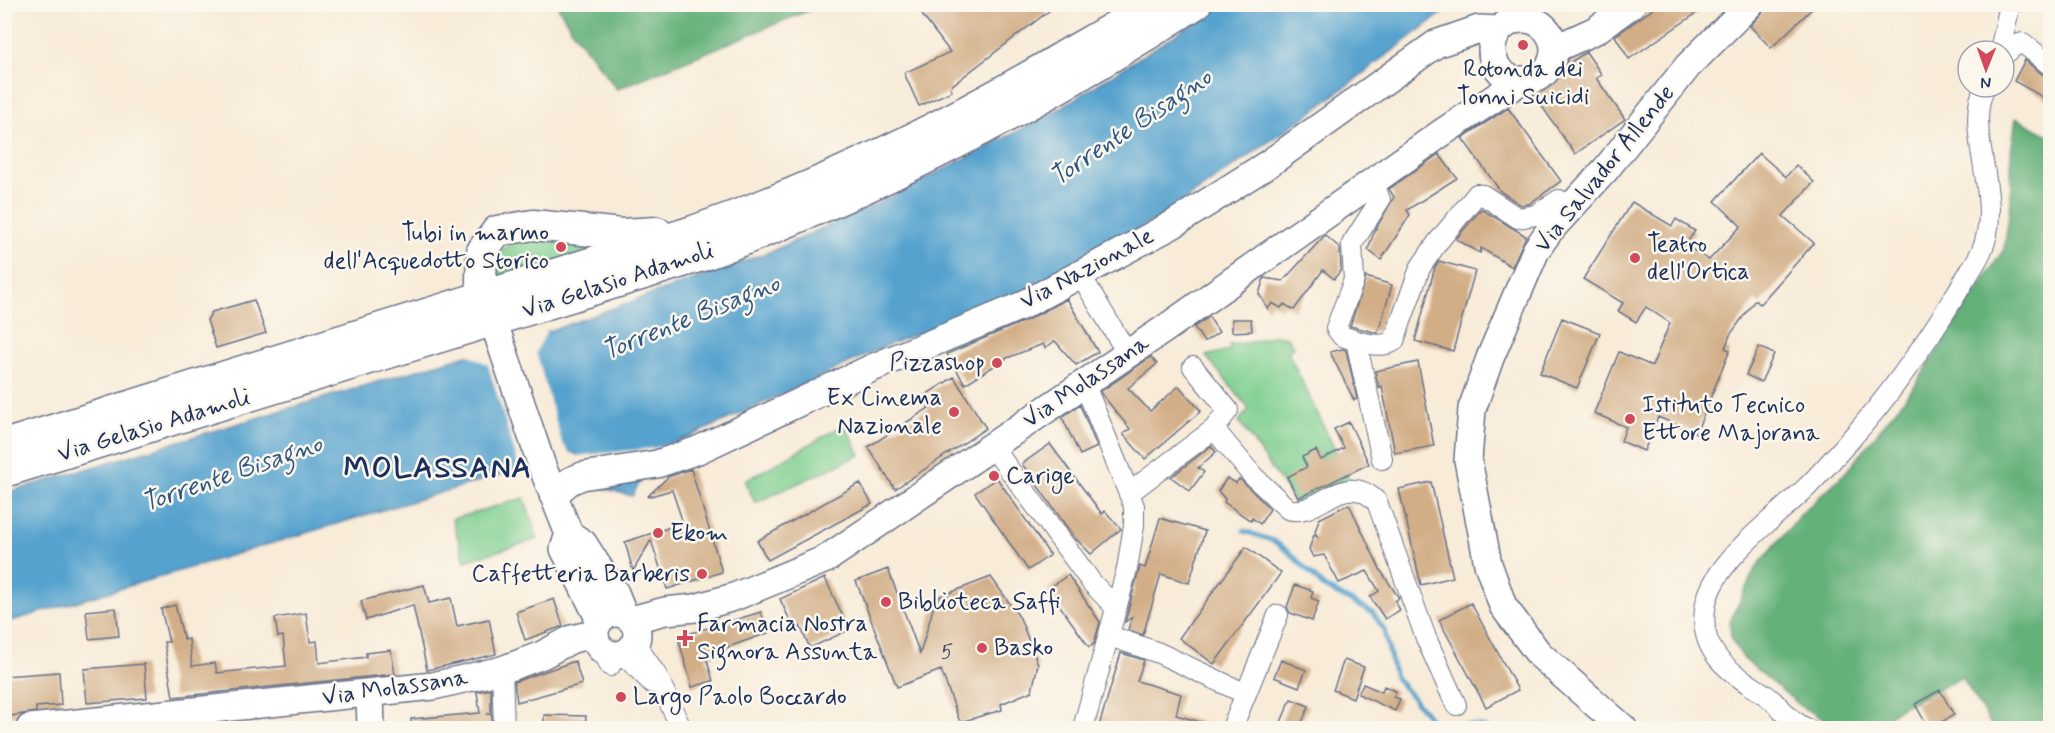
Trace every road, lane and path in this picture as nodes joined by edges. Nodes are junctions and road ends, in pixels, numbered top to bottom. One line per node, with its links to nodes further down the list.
1 (1149, 4): 17 (main road, Via Gelasio Adamoli)
2 (1196, 4): 19 (main road, Via Gelasio Adamoli)
3 (1632, 4): 10 (main road)
4 (1750, 4): 16 (main road, Via Salvador Allende)
5 (2010, 4): 7 (street)
6 (1543, 13): 9 (main road); 10 (main road)
7 (2003, 39)
8 (2016, 45): 11 (street)
9 (1496, 48): 12 (main road); 14 (main road, Via Molassana); 18 (main road, Via Nazionale)
10 (1554, 49): 12 (main road)
11 (2050, 65)
12 (1522, 80): 14 (main road, Via Molassana)
13 (1983, 99): 48 (street)
14 (1459, 122): 15 (main road, Via Molassana)
15 (1374, 183): 20 (street); 21 (main road, Via Molassana)
16 (1572, 206): 20 (street); 47 (main road, Via Salvador Allende)
17 (693, 231): 19 (main road, Via Gelasio Adamoli); 19 (main road)
18 (1080, 274): 21 (street); 29 (main road, Via Nazionale)
19 (492, 318): 25 (main road, Via Gelasio Adamoli); 28 (main road, Via Gelasio Adamoli); 29 (main road)
20 (1356, 341): 27 (street)
21 (1127, 353): 23 (main road, Via Molassana)
22 (1194, 367): 24 (street)
23 (1084, 383): 26 (main road, Via Molassana); 30 (street)
24 (1214, 429): 30 (street); 38 (street)
25 (4, 445)
26 (993, 446): 31 (street); 34 (main road, Via Molassana)
27 (1382, 459)
28 (4, 472)
29 (547, 479): 34 (main road)
30 (1129, 493): 31 (street)
31 (1115, 607): 33 (street)
32 (1278, 615): 37 (street)
33 (1110, 636): 37 (street); 40 (street)
34 (615, 639): 35 (main road, Via Molassana); 45 (street)
35 (502, 670): 36 (main road, Via Molassana); 44 (street)
36 (370, 694): 39 (main road, Via Molassana); 43 (main road)
37 (1246, 694): 46 (street)
38 (1456, 705)
39 (208, 720): 41 (main road, Via Molassana)
40 (1084, 725)
41 (74, 726): 42 (main road, Via Molassana)
42 (30, 729)
43 (371, 729)
44 (504, 729)
45 (681, 729)
46 (1232, 729)
47 (1623, 729)
48 (1806, 729)

